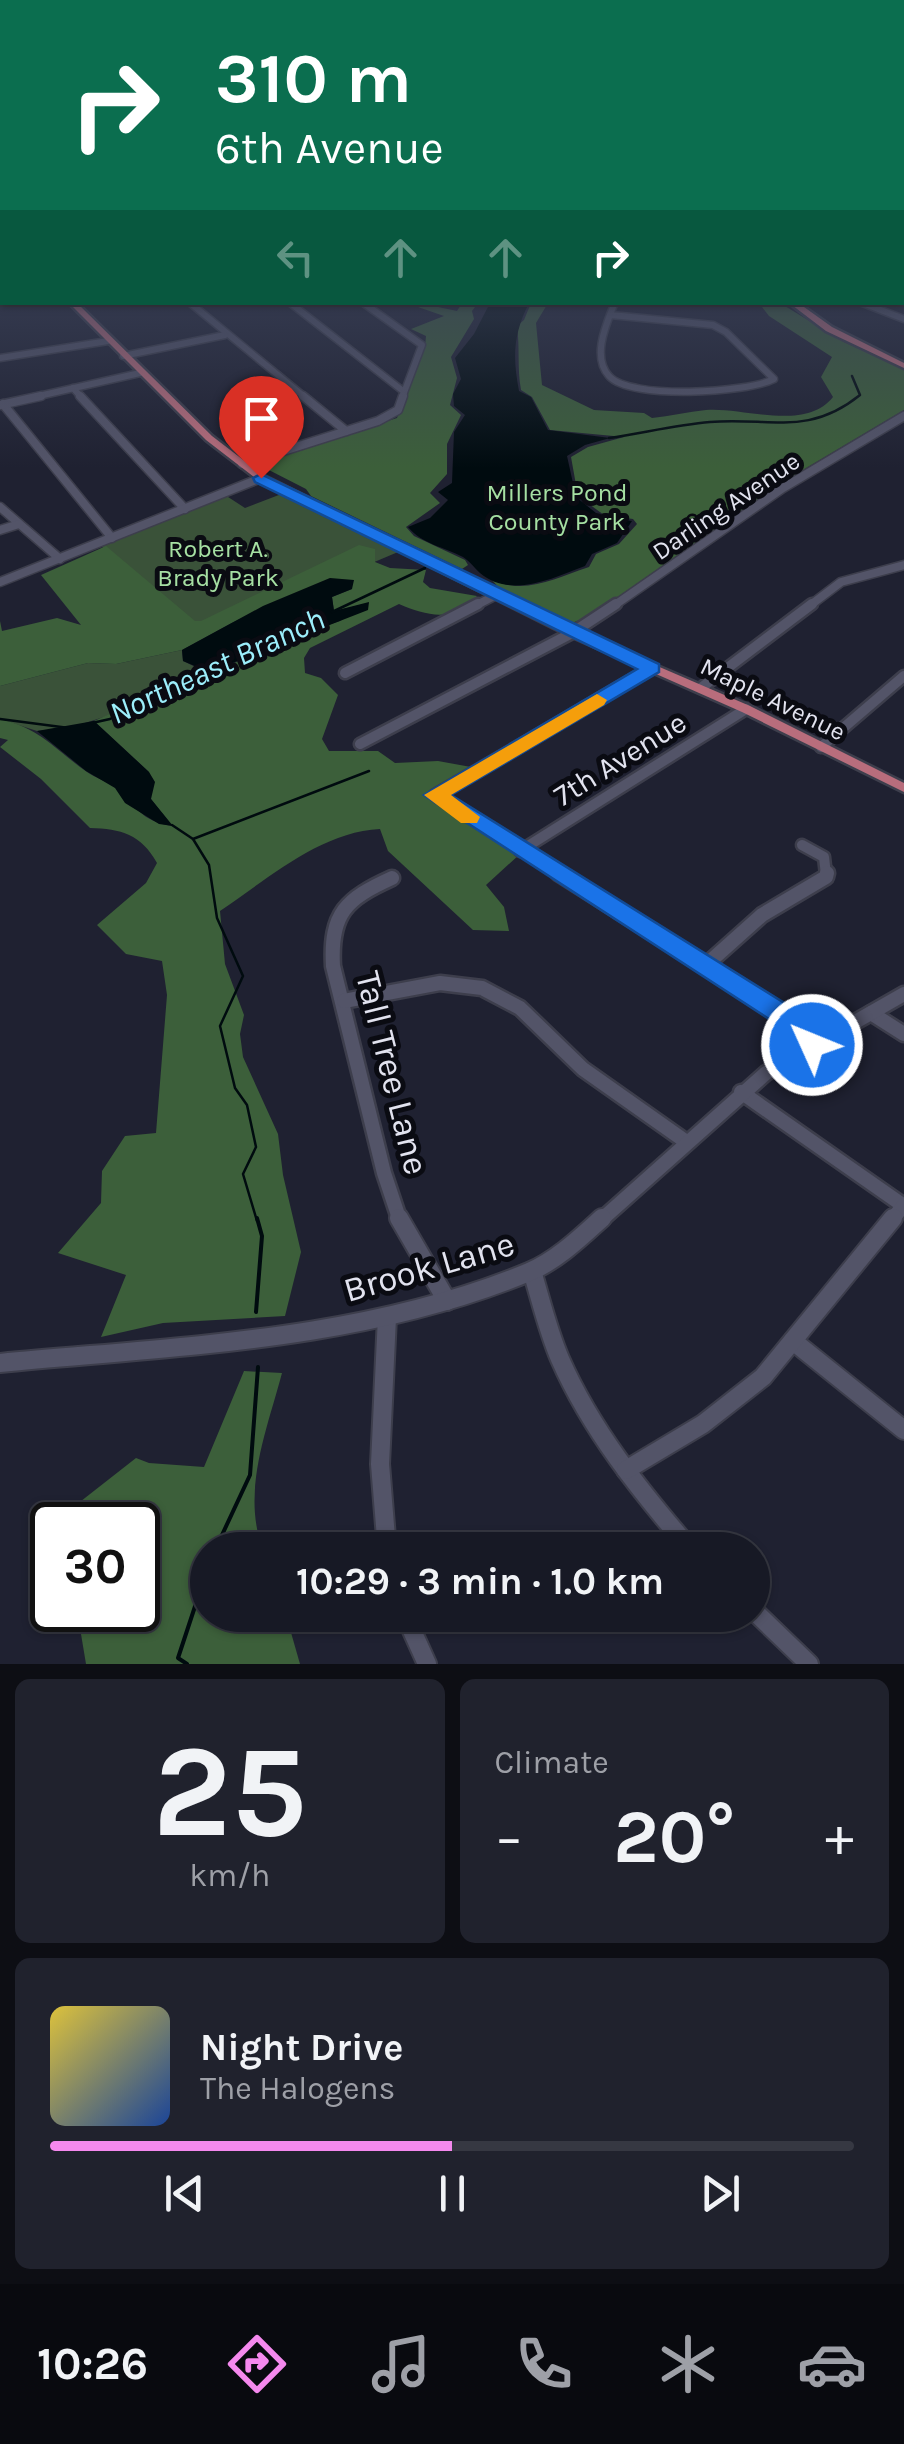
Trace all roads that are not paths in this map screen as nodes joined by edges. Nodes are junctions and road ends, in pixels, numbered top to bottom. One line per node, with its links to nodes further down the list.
1 (81, 313): 8 (main road, Maple Avenue)
2 (201, 313): 7 (street)
3 (302, 313): 14 (street)
4 (377, 313): 14 (street)
5 (806, 313): 11 (main road)
6 (611, 315): 6 (street)
7 (225, 335): 9 (street); 17 (street)
8 (108, 341): 9 (main road, Maple Avenue); 10 (street)
9 (123, 356): 12 (main road, Maple Avenue)
10 (0, 358)
11 (904, 366)
12 (140, 373): 13 (street); 18 (main road, Maple Avenue)
13 (73, 388): 15 (street); 21 (street)
14 (403, 392): 17 (street)
15 (2, 405): 24 (street)
16 (904, 416): 29 (street, Darling Avenue)
17 (346, 431): 18 (street)
18 (242, 464): 19 (main road, Maple Avenue)
19 (261, 478): 21 (street); 28 (main road, Maple Avenue)
20 (0, 507): 22 (street)
21 (185, 509): 24 (street)
22 (19, 524): 23 (street); 25 (street)
23 (0, 530)
24 (112, 538): 25 (street)
25 (60, 559): 27 (street)
26 (904, 565): 33 (street)
27 (0, 582)
28 (496, 594): 29 (main road, Maple Avenue); 31 (street)
29 (572, 632): 30 (main road, Maple Avenue); 35 (street, Darling Avenue)
30 (652, 668): 33 (main road, Maple Avenue); 39 (street)
31 (345, 672)
32 (904, 676): 36 (street)
33 (701, 688): 34 (main road, Maple Avenue)
34 (746, 709): 36 (main road, Maple Avenue); 39 (street, 7th Avenue)
35 (360, 744)
36 (821, 747): 37 (main road, Maple Avenue)
37 (904, 788)
38 (802, 846): 41 (street)
39 (520, 851): 41 (street)
40 (392, 878): 43 (street, Tall Tree Lane)
41 (706, 965): 46 (street)
42 (904, 994): 44 (street, Brook Lane)
43 (344, 1000): 48 (street); 51 (street, Tall Tree Lane)
44 (871, 1013): 45 (street); 46 (street, Brook Lane)
45 (904, 1034)
46 (812, 1045): 47 (street, Brook Lane)
47 (742, 1092): 48 (street, Brook Lane); 49 (street)
48 (685, 1141): 50 (street, Brook Lane)
49 (904, 1206): 53 (street)
50 (532, 1271): 51 (street, Brook Lane); 56 (street)
51 (446, 1300): 52 (street, Brook Lane)
52 (387, 1317): 54 (street, Brook Lane); 57 (street)
53 (793, 1341): 55 (street); 56 (street)
54 (0, 1363)
55 (904, 1430)
56 (626, 1470): 58 (street)
57 (386, 1532)
58 (677, 1532)
59 (770, 1626): 62 (street)
60 (413, 1632): 61 (street)
61 (427, 1664)
62 (810, 1664)

